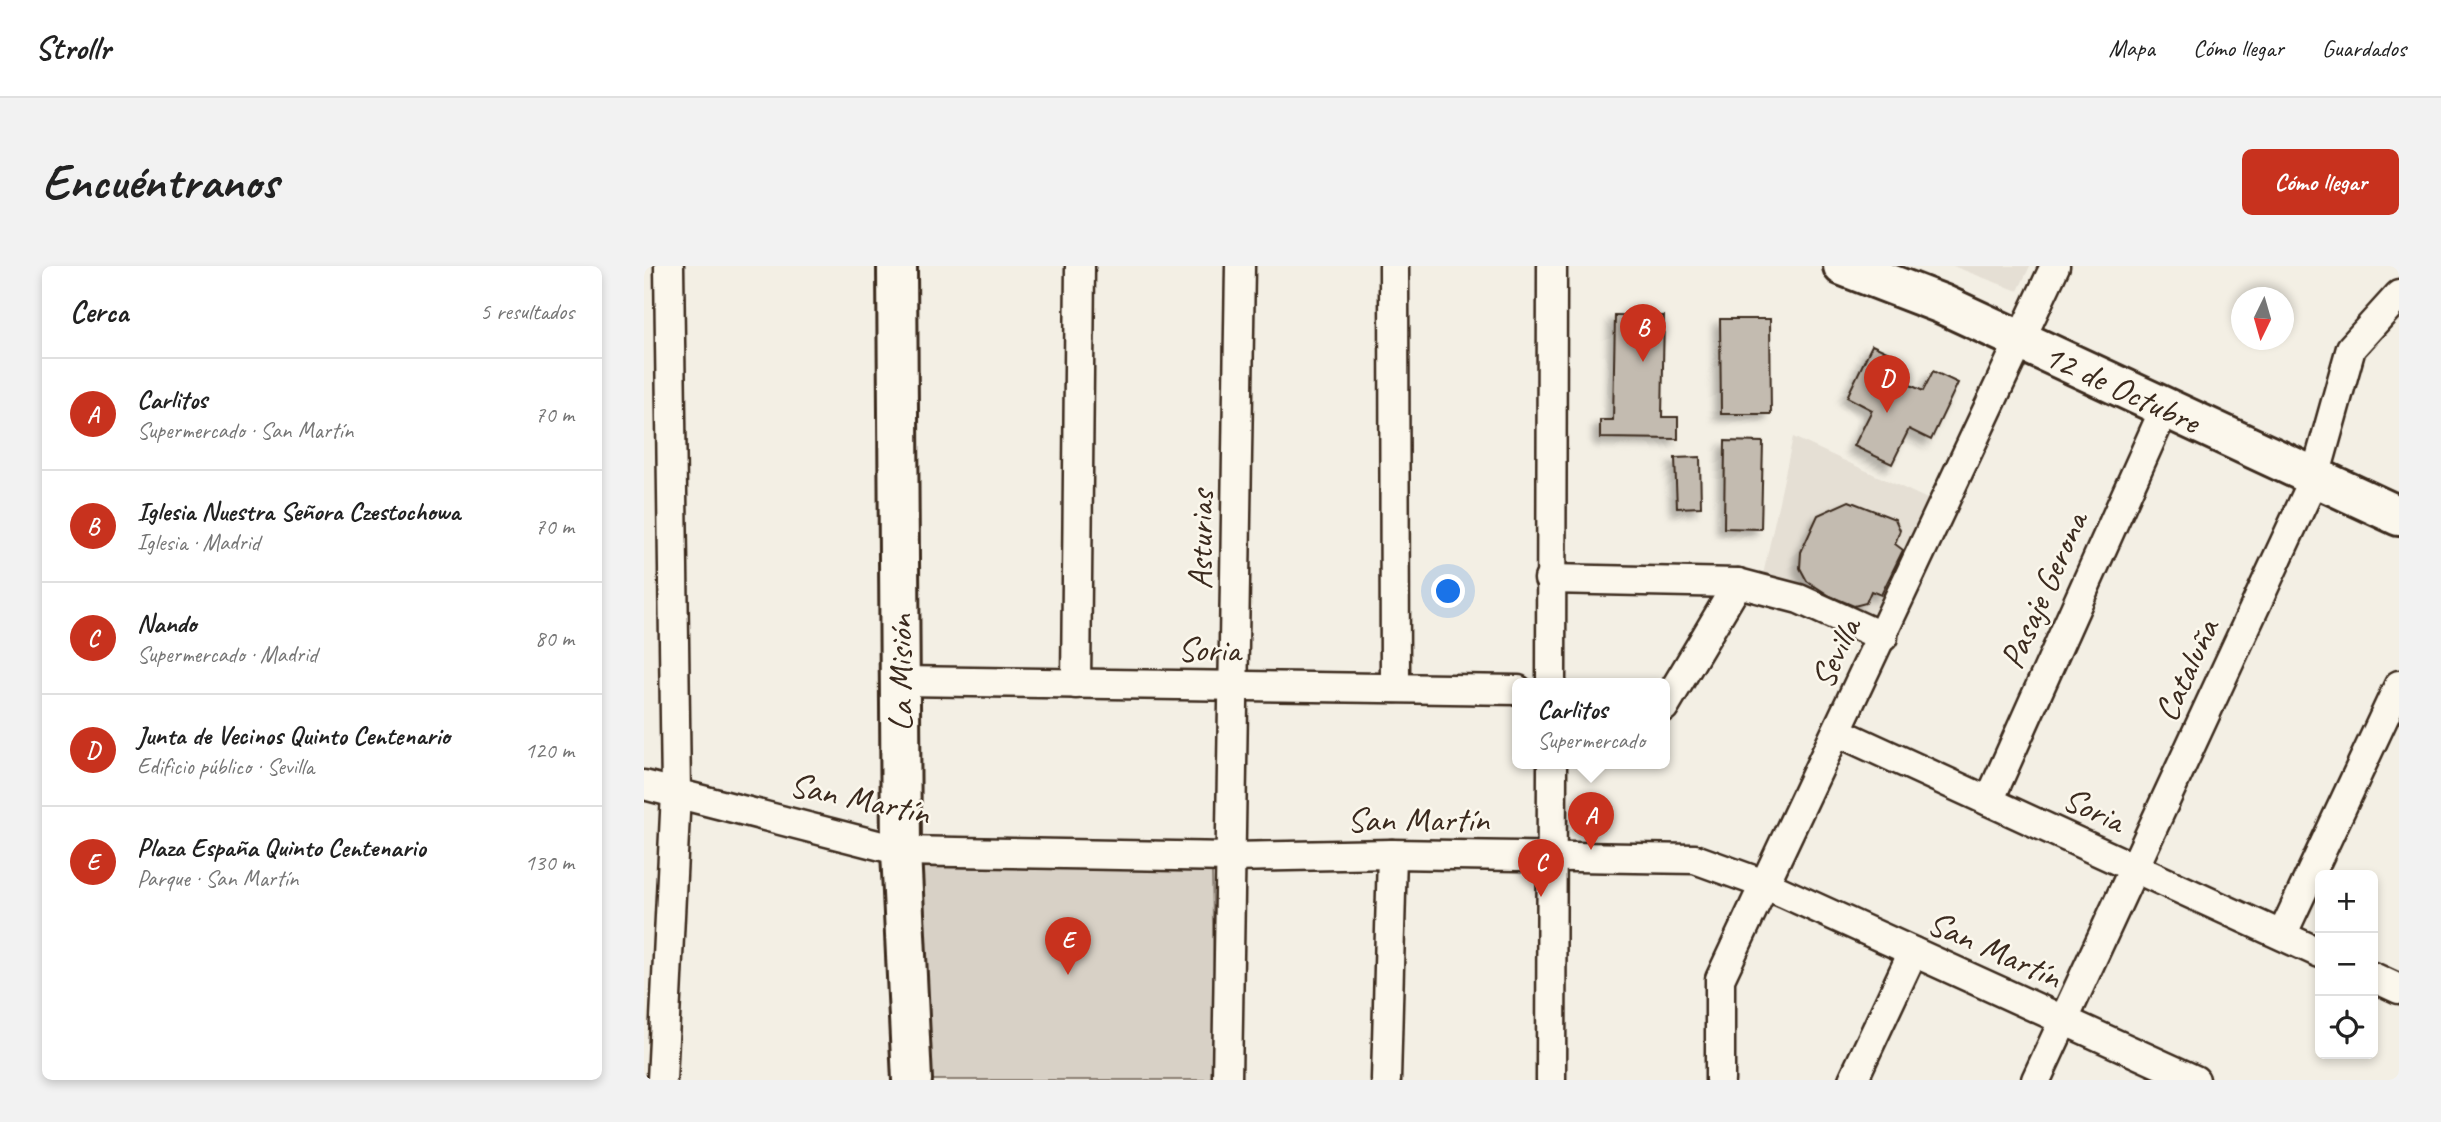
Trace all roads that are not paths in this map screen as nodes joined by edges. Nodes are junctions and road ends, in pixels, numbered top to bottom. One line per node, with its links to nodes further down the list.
1 (669, 266): 28 (street)
2 (897, 266): 18 (street, La Misión)
3 (1080, 266): 19 (street)
4 (1240, 266): 21 (street, Asturias)
5 (1394, 266): 22 (street)
6 (1552, 266): 14 (street)
7 (1843, 266): 10 (street, 12 de Octubre)
8 (2055, 266): 10 (street, Sevilla)
9 (2399, 295): 12 (street, Cataluña)
10 (2022, 341): 11 (street, 12 de Octubre); 16 (street, Sevilla)
11 (2165, 410): 12 (street, 12 de Octubre); 29 (street, Pasaje Gerona)
12 (2315, 477): 13 (street, 12 de Octubre); 34 (street, Cataluña)
13 (2399, 516)
14 (1549, 579): 15 (street); 17 (street)
15 (1738, 583): 16 (street); 24 (street)
16 (1883, 637): 25 (street, Sevilla)
17 (1551, 678)
18 (900, 681): 19 (street, Soria); 30 (street, La Misión)
19 (1076, 684): 21 (street, Soria)
20 (2399, 685): 36 (street)
21 (1236, 686): 22 (street, Soria); 32 (street, Asturias)
22 (1395, 688): 23 (street, Soria)
23 (1512, 690)
24 (1670, 697)
25 (1838, 732): 29 (street, Soria); 35 (street, Sevilla)
26 (1552, 769): 33 (street)
27 (644, 785): 28 (street, San Martín)
28 (676, 793): 30 (street, San Martín); 42 (street)
29 (1989, 801): 34 (street, Soria)
30 (901, 851): 32 (street, San Martín); 43 (street, La Misión)
31 (1392, 854): 32 (street, San Martín); 33 (street, San Martín); 45 (street)
32 (1231, 857): 44 (street, Asturias)
33 (1553, 858): 35 (street, San Martín); 46 (street)
34 (2134, 868): 36 (street, Soria); 41 (street, Cataluña)
35 (1764, 884): 38 (street, San Martín); 47 (street, Sevilla)
36 (2282, 935): 37 (street, Soria)
37 (2315, 951)
38 (1913, 952): 41 (street, San Martín); 48 (street)
39 (2378, 979): 40 (street)
40 (2399, 989)
41 (2064, 1020): 49 (street, Cataluña); 50 (street, San Martín)
42 (662, 1080)
43 (912, 1080)
44 (1227, 1080)
45 (1385, 1080)
46 (1551, 1080)
47 (1720, 1080)
48 (1853, 1080)
49 (2036, 1080)
50 (2195, 1080)

